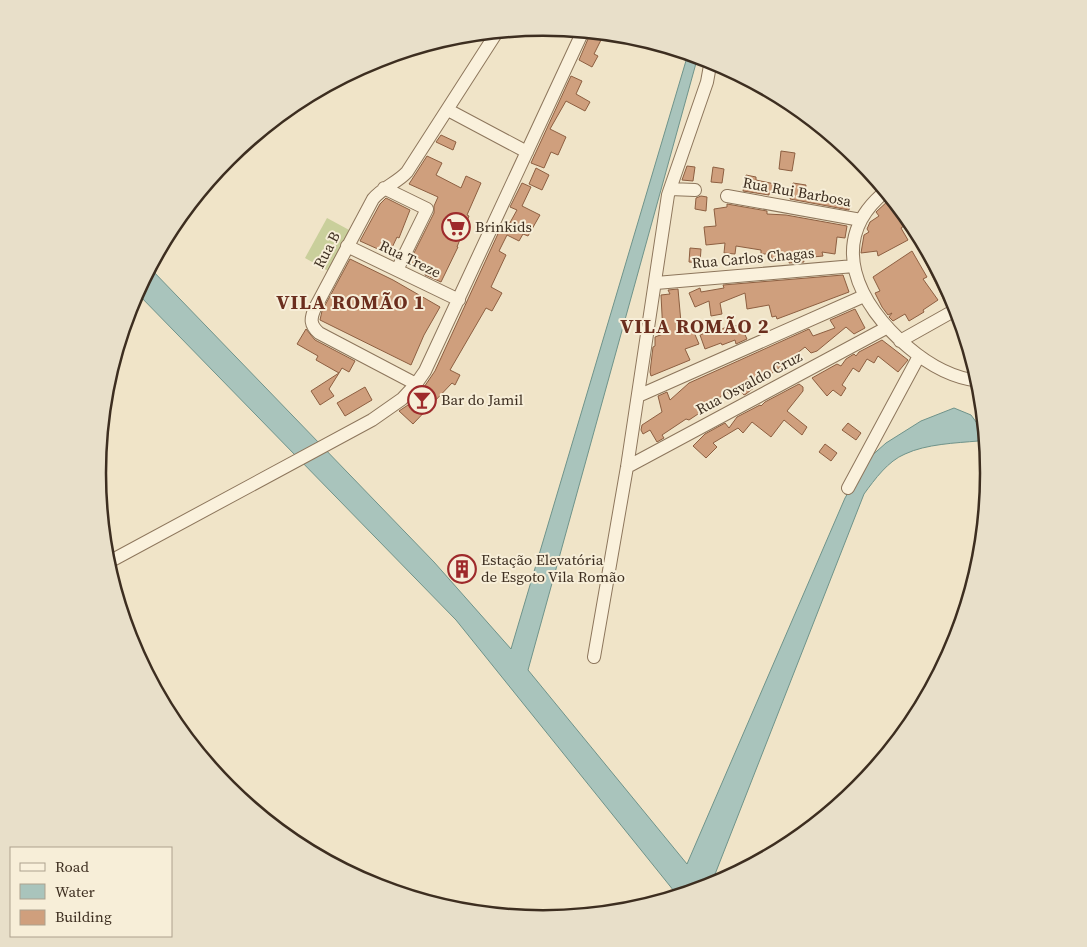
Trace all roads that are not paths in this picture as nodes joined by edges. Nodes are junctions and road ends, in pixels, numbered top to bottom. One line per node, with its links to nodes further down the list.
1 (579, 38): 5 (street)
2 (492, 39): 4 (street)
3 (709, 69): 6 (street)
4 (448, 110): 5 (street); 7 (street)
5 (527, 152): 17 (street)
6 (670, 188): 8 (street); 15 (street)
7 (381, 190): 12 (street, Rua B); 14 (street)
8 (694, 190)
9 (727, 196): 11 (street, Rua Rui Barbosa)
10 (881, 196): 11 (street)
11 (861, 220): 13 (street)
12 (347, 246): 14 (street, Rua Treze); 23 (street, Rua B)
13 (854, 266): 15 (street, Rua Carlos Chagas); 16 (street)
14 (396, 270): 17 (street, Rua Treze)
15 (656, 283): 24 (street)
16 (864, 296): 19 (street); 24 (street)
17 (459, 300): 23 (street)
18 (950, 313): 20 (street)
19 (886, 328): 20 (street); 25 (street, Rua Osvaldo Cruz)
20 (900, 341): 21 (street)
21 (918, 356): 22 (street); 26 (street)
22 (970, 379)
23 (416, 384): 27 (street)
24 (638, 396): 25 (street)
25 (627, 468): 28 (street)
26 (848, 488)
27 (115, 559)
28 (594, 657)

